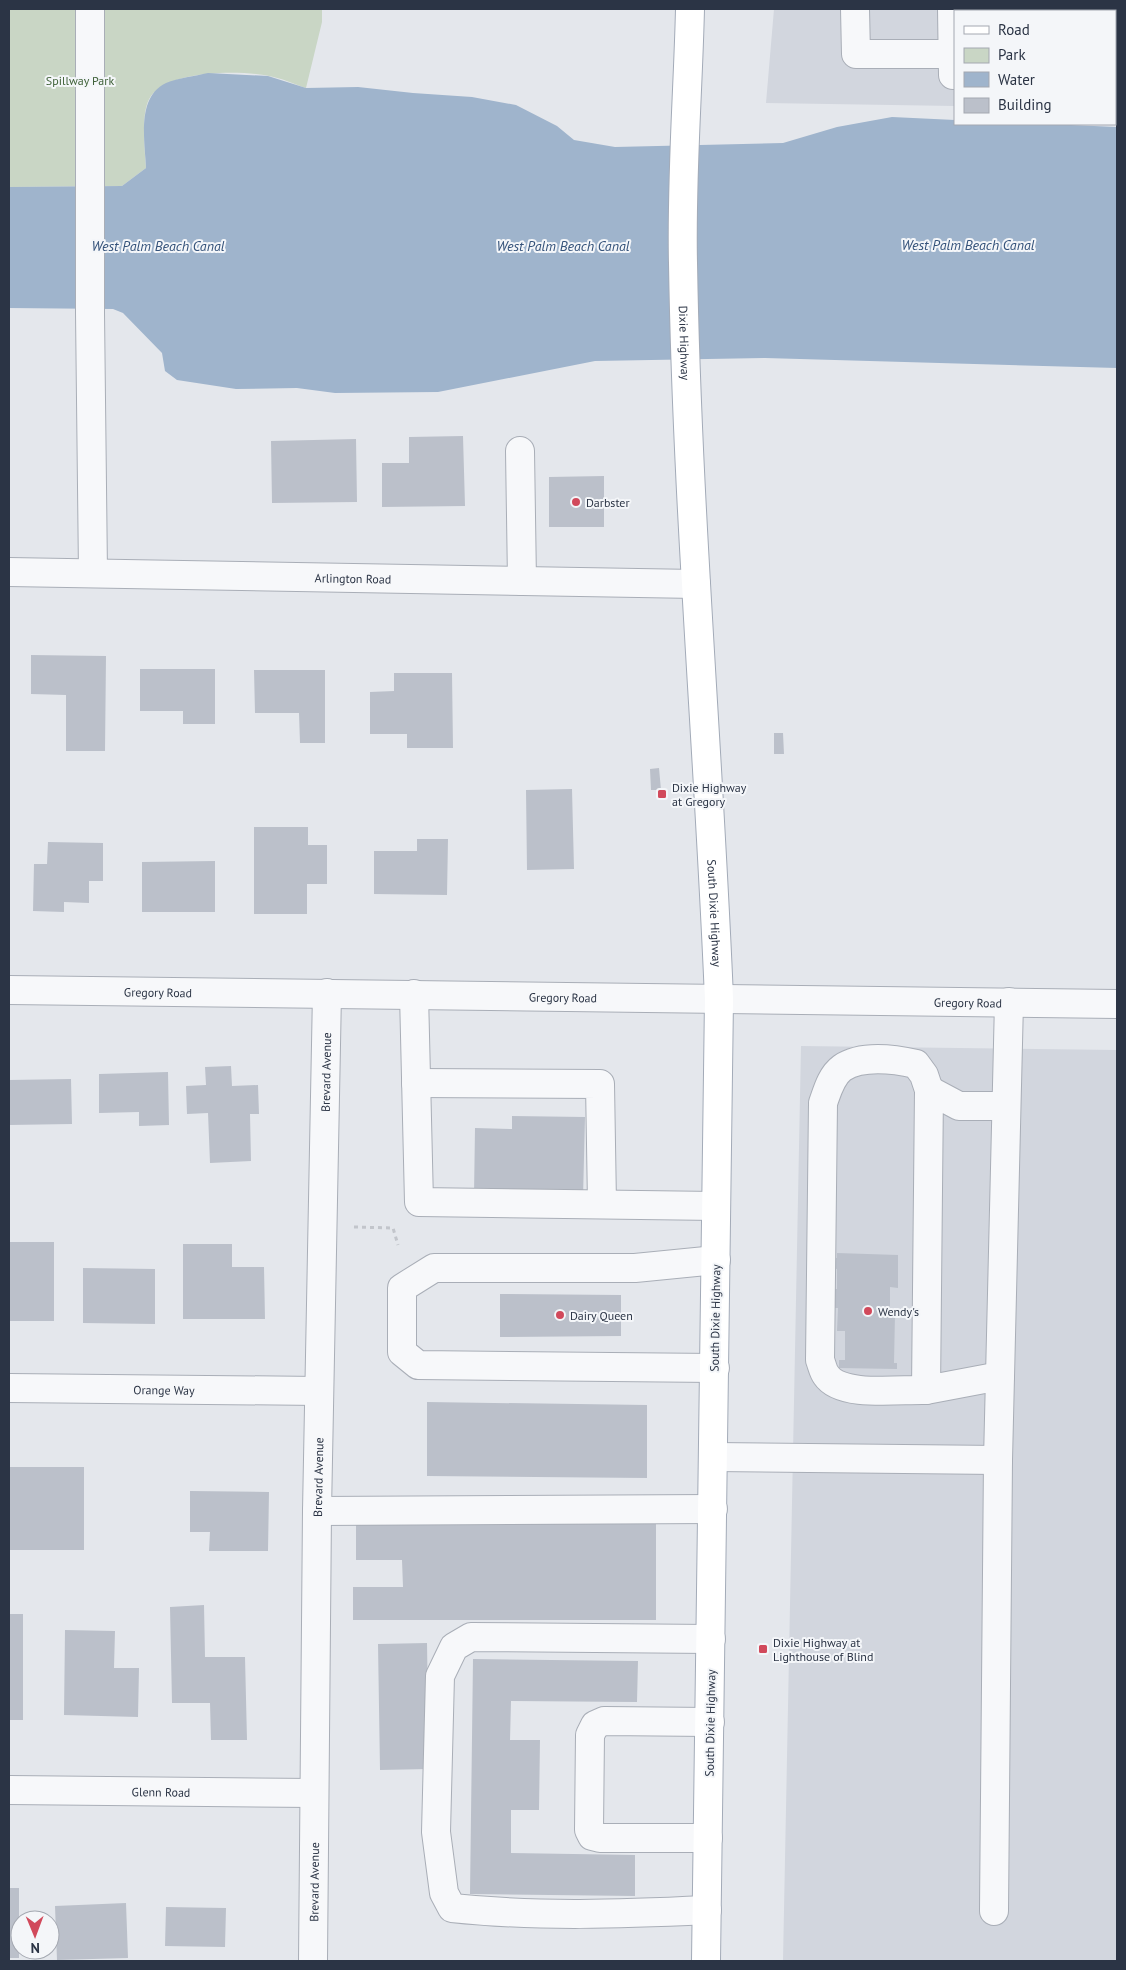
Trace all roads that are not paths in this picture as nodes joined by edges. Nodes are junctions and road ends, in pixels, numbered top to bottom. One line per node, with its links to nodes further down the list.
1 (90, 9): 8 (street)
2 (690, 9): 10 (main road, Dixie Highway)
3 (855, 9): 5 (street)
4 (952, 9): 5 (street)
5 (954, 64)
6 (520, 451): 9 (street)
7 (9, 572): 8 (street, Arlington Road)
8 (93, 573): 9 (street, Arlington Road)
9 (522, 581): 10 (street, Arlington Road)
10 (696, 584): 11 (main road, Dixie Highway)
11 (702, 676): 15 (main road, South Dixie Highway)
12 (9, 990): 13 (street, Gregory Road)
13 (327, 993): 14 (street, Gregory Road); 28 (street, Brevard Avenue)
14 (414, 994): 15 (street, Gregory Road); 18 (street)
15 (719, 999): 16 (street, Gregory Road); 22 (main road, South Dixie Highway)
16 (1009, 1002): 17 (street, Gregory Road); 20 (street)
17 (1117, 1004)
18 (416, 1083): 21 (street); 21 (street)
19 (929, 1090): 20 (street); 27 (street); 27 (street)
20 (1006, 1106): 25 (street)
21 (602, 1204): 22 (street)
22 (716, 1206): 23 (main road, South Dixie Highway)
23 (716, 1260): 24 (main road, South Dixie Highway); 24 (street)
24 (715, 1368): 29 (main road, South Dixie Highway)
25 (1000, 1376): 27 (street); 30 (street)
26 (9, 1388): 28 (street, Orange Way)
27 (926, 1390)
28 (319, 1391): 32 (street, Brevard Avenue)
29 (714, 1457): 30 (street); 31 (main road, South Dixie Highway)
30 (998, 1460): 39 (street)
31 (713, 1509): 32 (street); 33 (main road, South Dixie Highway)
32 (317, 1511): 36 (street, Brevard Avenue)
33 (711, 1639): 34 (main road, South Dixie Highway); 38 (street)
34 (710, 1722): 37 (main road, South Dixie Highway); 37 (street)
35 (9, 1790): 36 (street, Glenn Road)
36 (314, 1793): 40 (street, Brevard Avenue)
37 (708, 1838): 38 (main road, South Dixie Highway)
38 (707, 1910): 41 (main road, South Dixie Highway)
39 (994, 1910)
40 (313, 1961)
41 (706, 1961)

